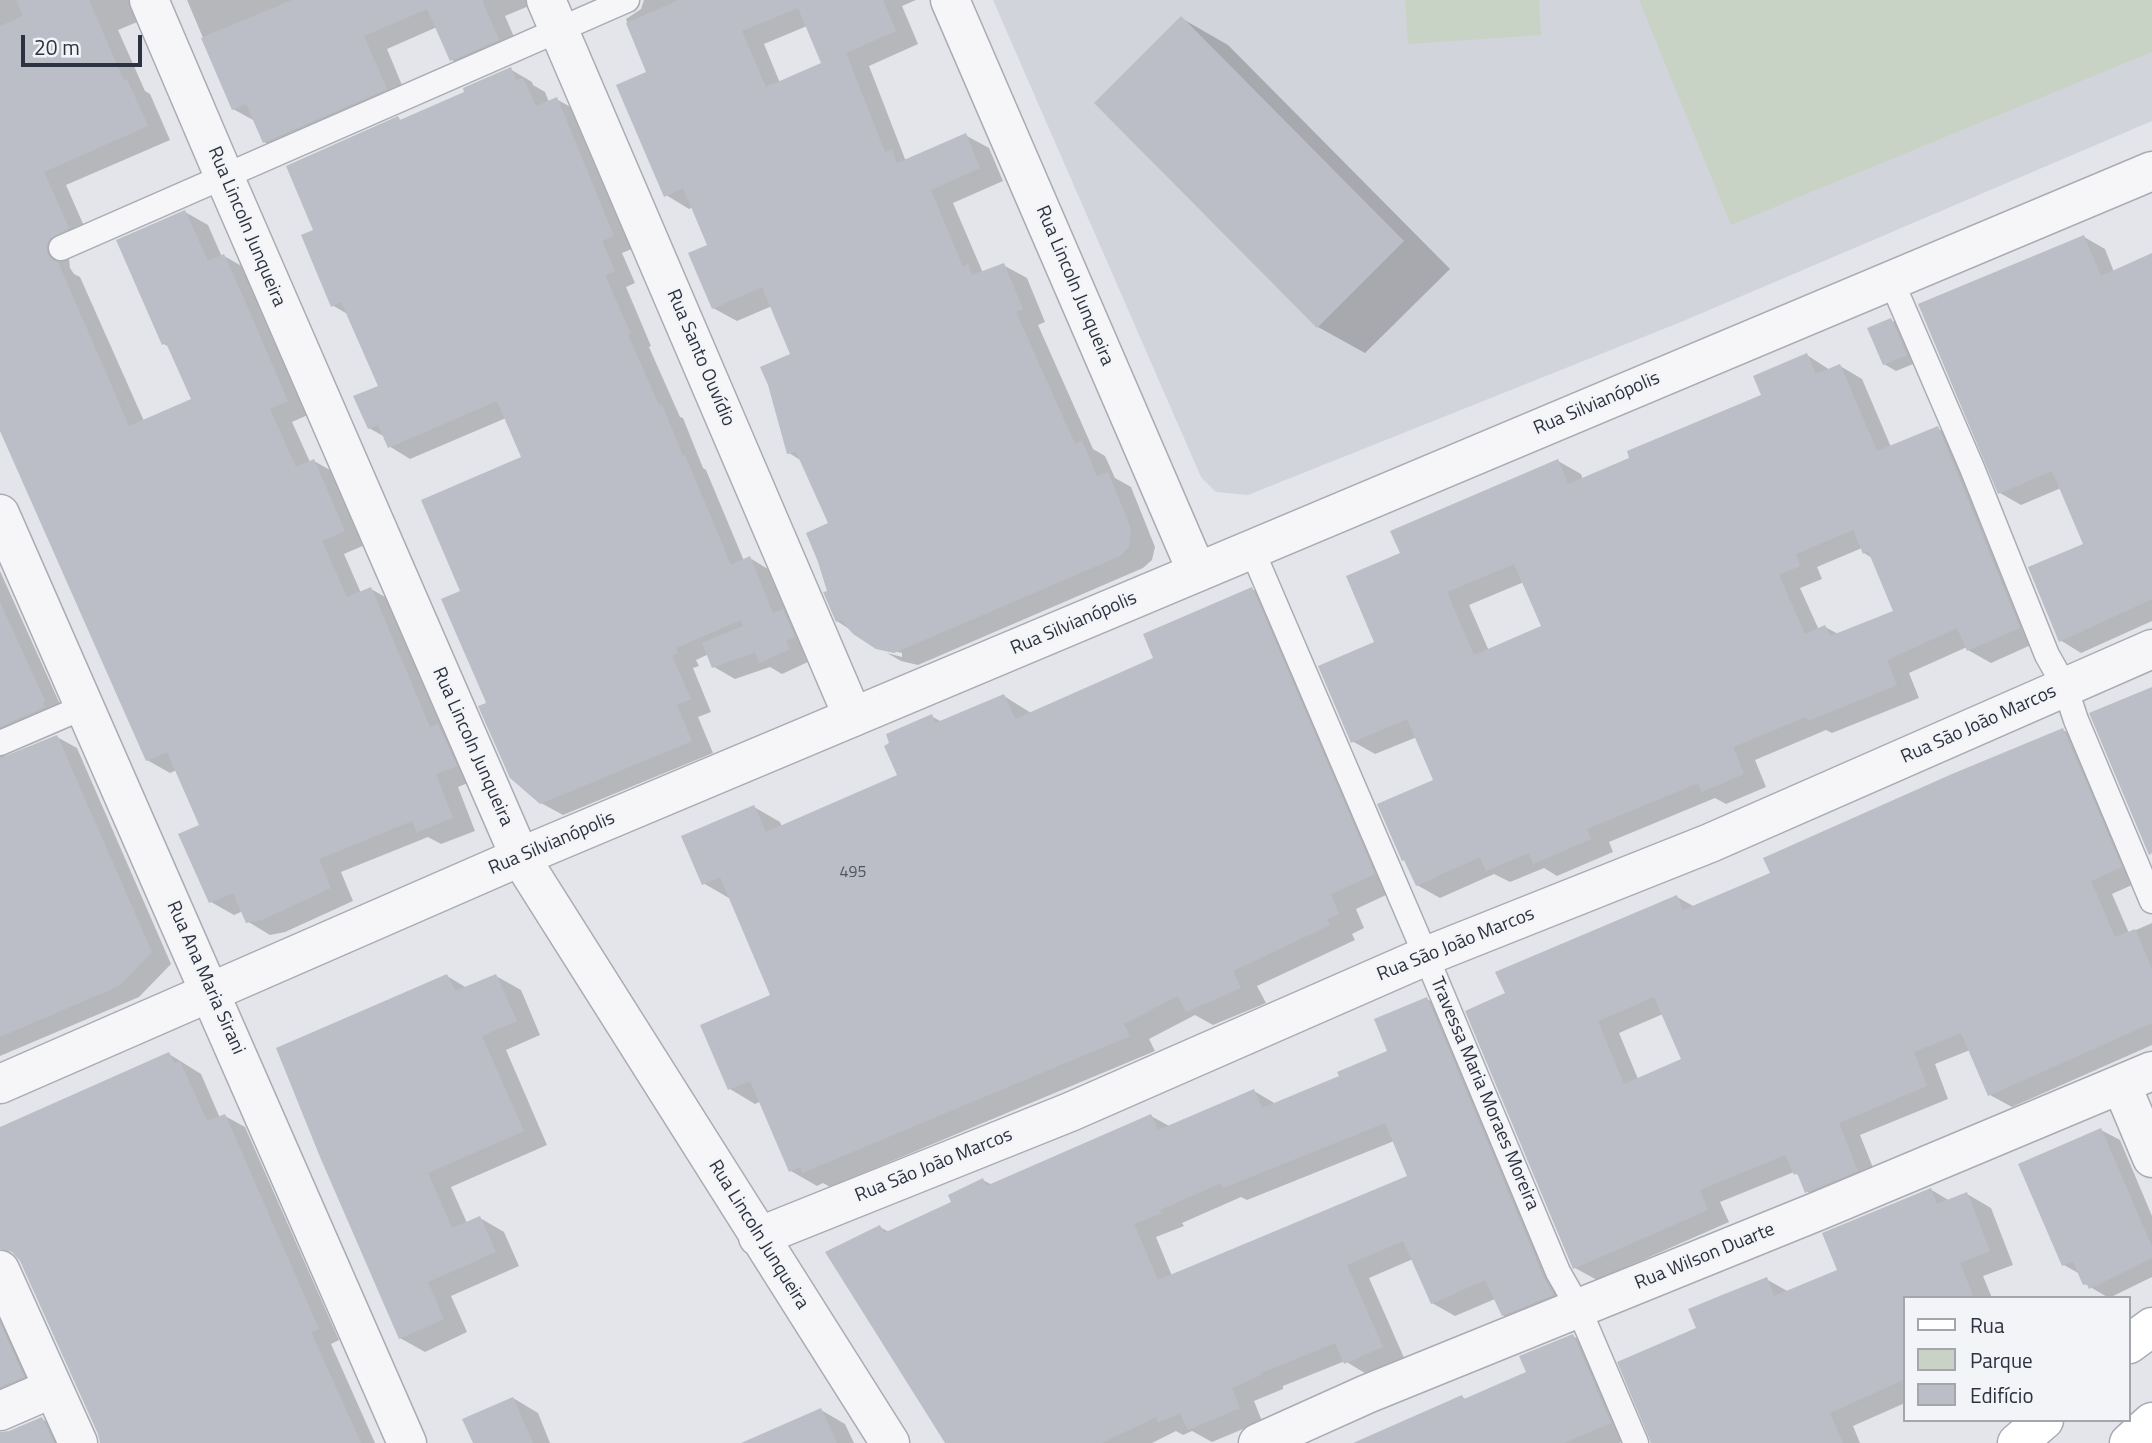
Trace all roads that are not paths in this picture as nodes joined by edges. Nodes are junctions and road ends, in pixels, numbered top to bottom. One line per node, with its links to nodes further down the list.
1 (149, 0): 6 (street, Rua Lincoln Junqueira)
2 (627, 0): 4 (lane)
3 (950, 0): 11 (street, Rua Lincoln Junqueira)
4 (552, 15): 6 (lane); 15 (street, Rua Santo Ouvídio)
5 (2152, 171): 8 (street, Rua Silvianópolis)
6 (224, 176): 7 (lane); 17 (street, Rua Lincoln Junqueira)
7 (61, 248)
8 (1891, 281): 10 (street, Rua Silvianópolis); 13 (lane)
9 (0, 514): 14 (street, Rua Ana Maria Sirani)
10 (1252, 550): 11 (street, Rua Silvianópolis); 19 (lane, Travessa Maria Moraes Moreira)
11 (1197, 572): 15 (street, Rua Silvianópolis)
12 (2152, 649): 13 (street, Rua São João Marcos)
13 (2065, 687): 18 (lane); 19 (street, Rua São João Marcos)
14 (86, 706): 16 (lane); 20 (street, Rua Ana Maria Sirani)
15 (853, 717): 17 (street, Rua Silvianópolis)
16 (0, 743)
17 (520, 857): 20 (street, Rua Silvianópolis); 24 (street, Rua Lincoln Junqueira)
18 (2152, 901)
19 (1426, 956): 24 (street, Rua São João Marcos); 26 (lane, Travessa Maria Moraes Moreira)
20 (211, 992): 22 (street, Rua Silvianópolis); 34 (street, Rua Ana Maria Sirani)
21 (2137, 1077): 23 (street); 26 (street, Rua Wilson Duarte)
22 (0, 1084)
23 (2152, 1158)
24 (758, 1237): 35 (street, Rua Lincoln Junqueira)
25 (0, 1270): 29 (street)
26 (1578, 1307): 36 (street, Rua Wilson Duarte); 37 (lane, Travessa Maria Moraes Moreira)
27 (2152, 1327): 28 (main road)
28 (2131, 1343)
29 (54, 1388): 30 (street); 33 (street)
30 (0, 1411)
31 (2042, 1422): 38 (main road)
32 (2152, 1422): 39 (main road)
33 (78, 1443)
34 (408, 1443)
35 (890, 1443)
36 (1258, 1443)
37 (1636, 1443)
38 (2017, 1443)
39 (2129, 1443)

